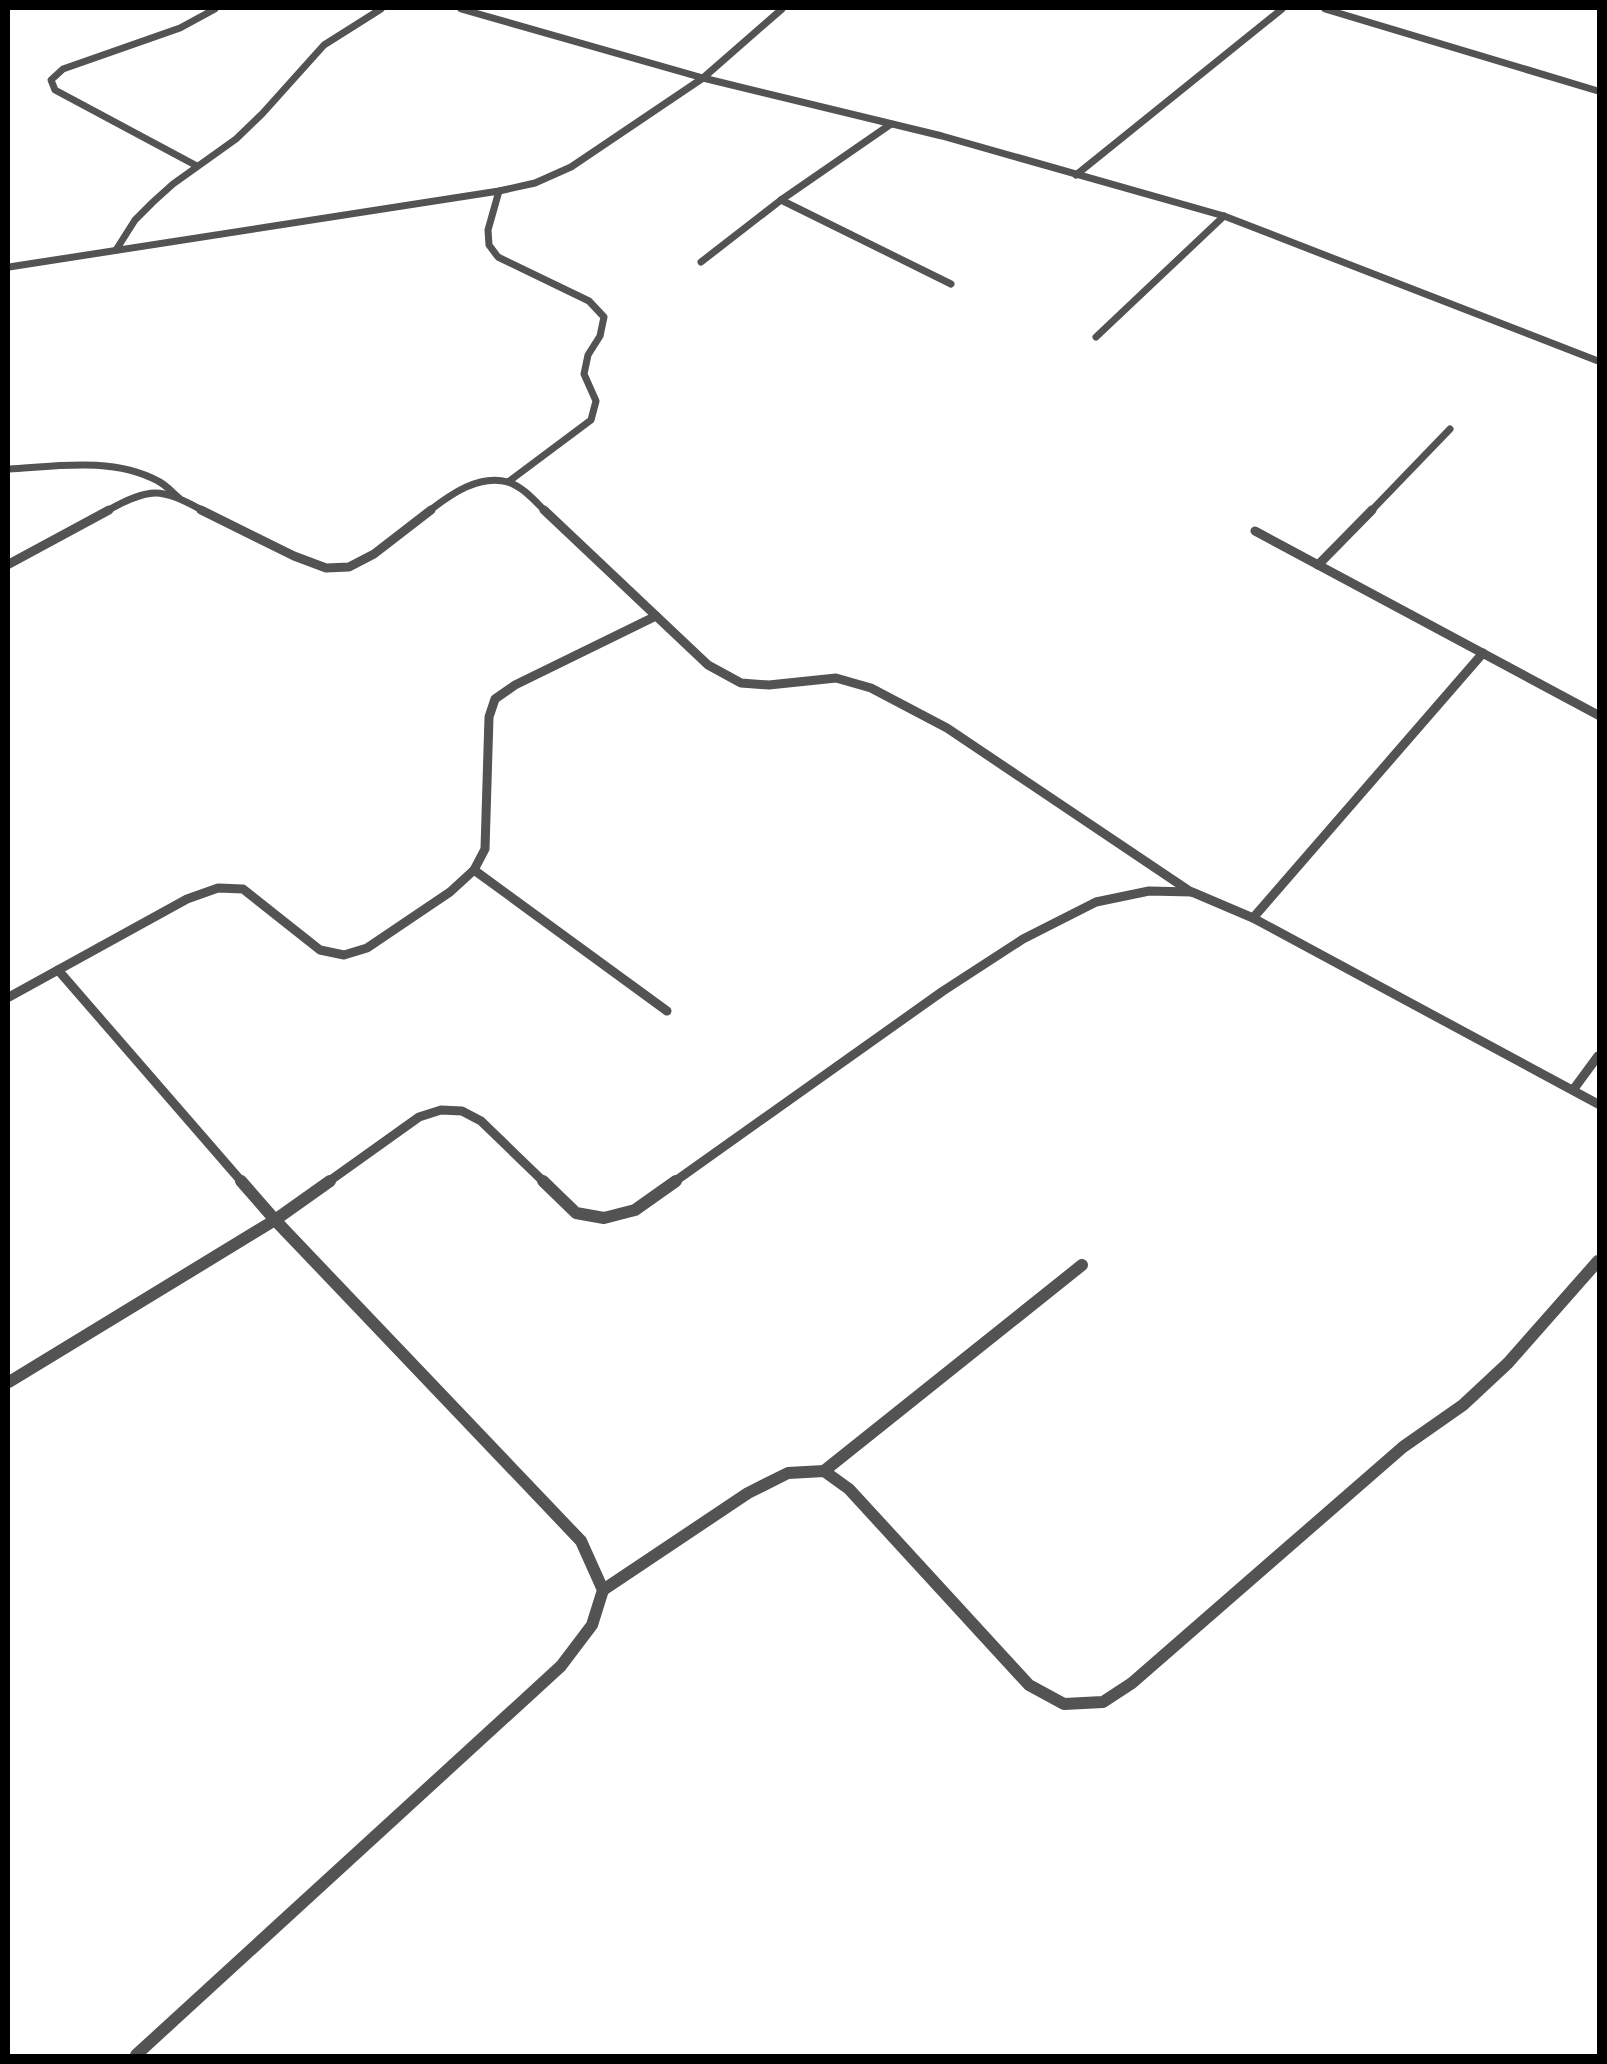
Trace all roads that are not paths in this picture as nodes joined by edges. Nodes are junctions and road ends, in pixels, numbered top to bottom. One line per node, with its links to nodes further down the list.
1 (215, 9): 10 (street)
2 (381, 9): 10 (street)
3 (461, 9): 7 (street)
4 (782, 9): 7 (street)
5 (1282, 9): 11 (street)
6 (1325, 9): 8 (street)
7 (703, 78): 9 (street); 12 (street)
8 (1598, 90)
9 (891, 124): 11 (street); 13 (street)
10 (198, 166): 15 (street)
11 (1076, 175): 14 (street)
12 (499, 191): 15 (street); 23 (street)
13 (781, 200): 16 (street); 18 (street)
14 (1224, 216): 19 (street); 20 (street)
15 (116, 250): 17 (street)
16 (701, 262)
17 (9, 267)
18 (951, 284)
19 (1096, 337)
20 (1598, 361)
21 (1450, 429): 27 (street)
22 (9, 469): 24 (street)
23 (508, 482): 24 (street); 28 (street)
24 (182, 500): 26 (street)
25 (1254, 530): 27 (street)
26 (9, 564)
27 (1318, 565): 29 (street)
28 (656, 616): 31 (street); 32 (street)
29 (1483, 652): 30 (street); 33 (street)
30 (1598, 715)
31 (474, 870): 34 (street); 36 (street)
32 (1192, 892): 33 (street); 40 (street)
33 (1252, 918): 38 (street)
34 (58, 970): 35 (street); 40 (street)
35 (9, 997)
36 (667, 1012)
37 (1598, 1056): 38 (street)
38 (1573, 1090): 39 (street)
39 (1598, 1104)
40 (275, 1220): 43 (street); 45 (street)
41 (1598, 1261): 44 (street)
42 (1082, 1265): 44 (street)
43 (9, 1382)
44 (824, 1471): 45 (street)
45 (603, 1590): 46 (street)
46 (136, 2055)

